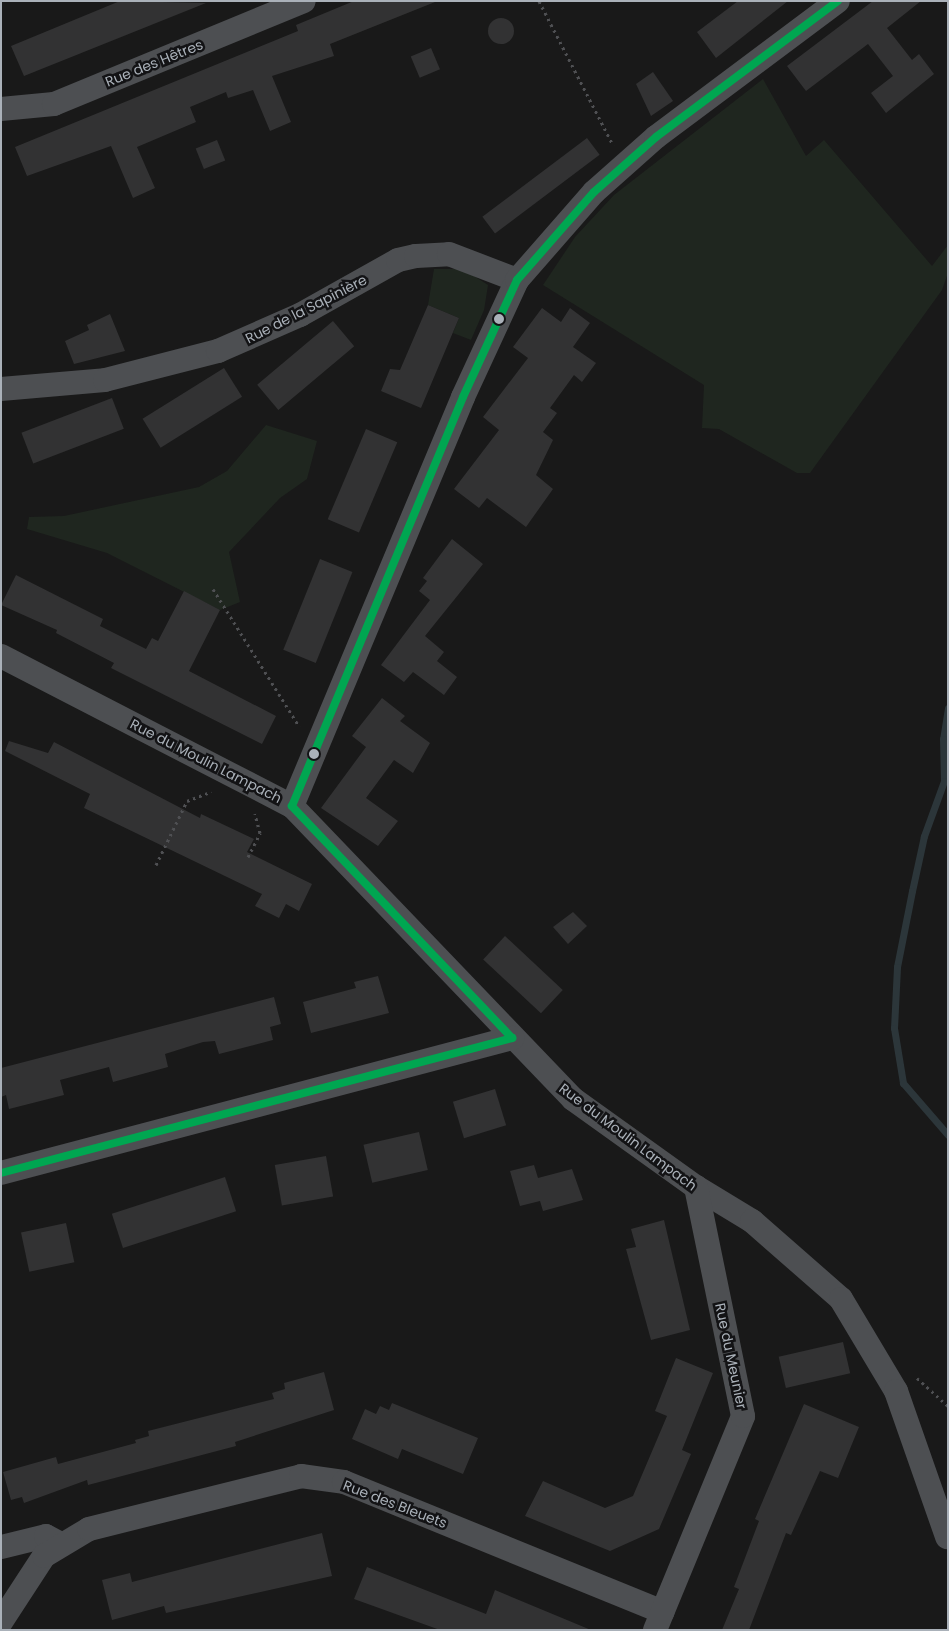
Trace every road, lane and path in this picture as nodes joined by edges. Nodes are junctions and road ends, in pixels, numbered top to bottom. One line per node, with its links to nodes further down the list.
1 (304, 1): 4 (street, Rue des Hêtres)
2 (539, 1): 5 (path)
3 (838, 1): 5 (street)
4 (1, 109)
5 (624, 166): 6 (street)
6 (517, 280): 7 (street, Rue de la Sapinière); 10 (street)
7 (1, 389)
8 (213, 589): 10 (path)
9 (1, 656): 12 (street, Rue du Moulin Lampach)
10 (317, 748): 12 (street)
11 (221, 791): 15 (path)
12 (292, 806): 16 (street, Rue du Moulin Lampach)
13 (248, 808): 14 (path)
14 (248, 857)
15 (156, 865)
16 (512, 1038): 17 (street); 18 (street, Rue du Moulin Lampach)
17 (1, 1173)
18 (696, 1187): 19 (street, Rue du Moulin Lampach); 22 (street, Rue du Meunier)
19 (947, 1537)
20 (61, 1544): 21 (street); 22 (street, Rue des Bleuets); 23 (street, Rue des Bleuets)
21 (1, 1547)
22 (658, 1621)
23 (1, 1622)

